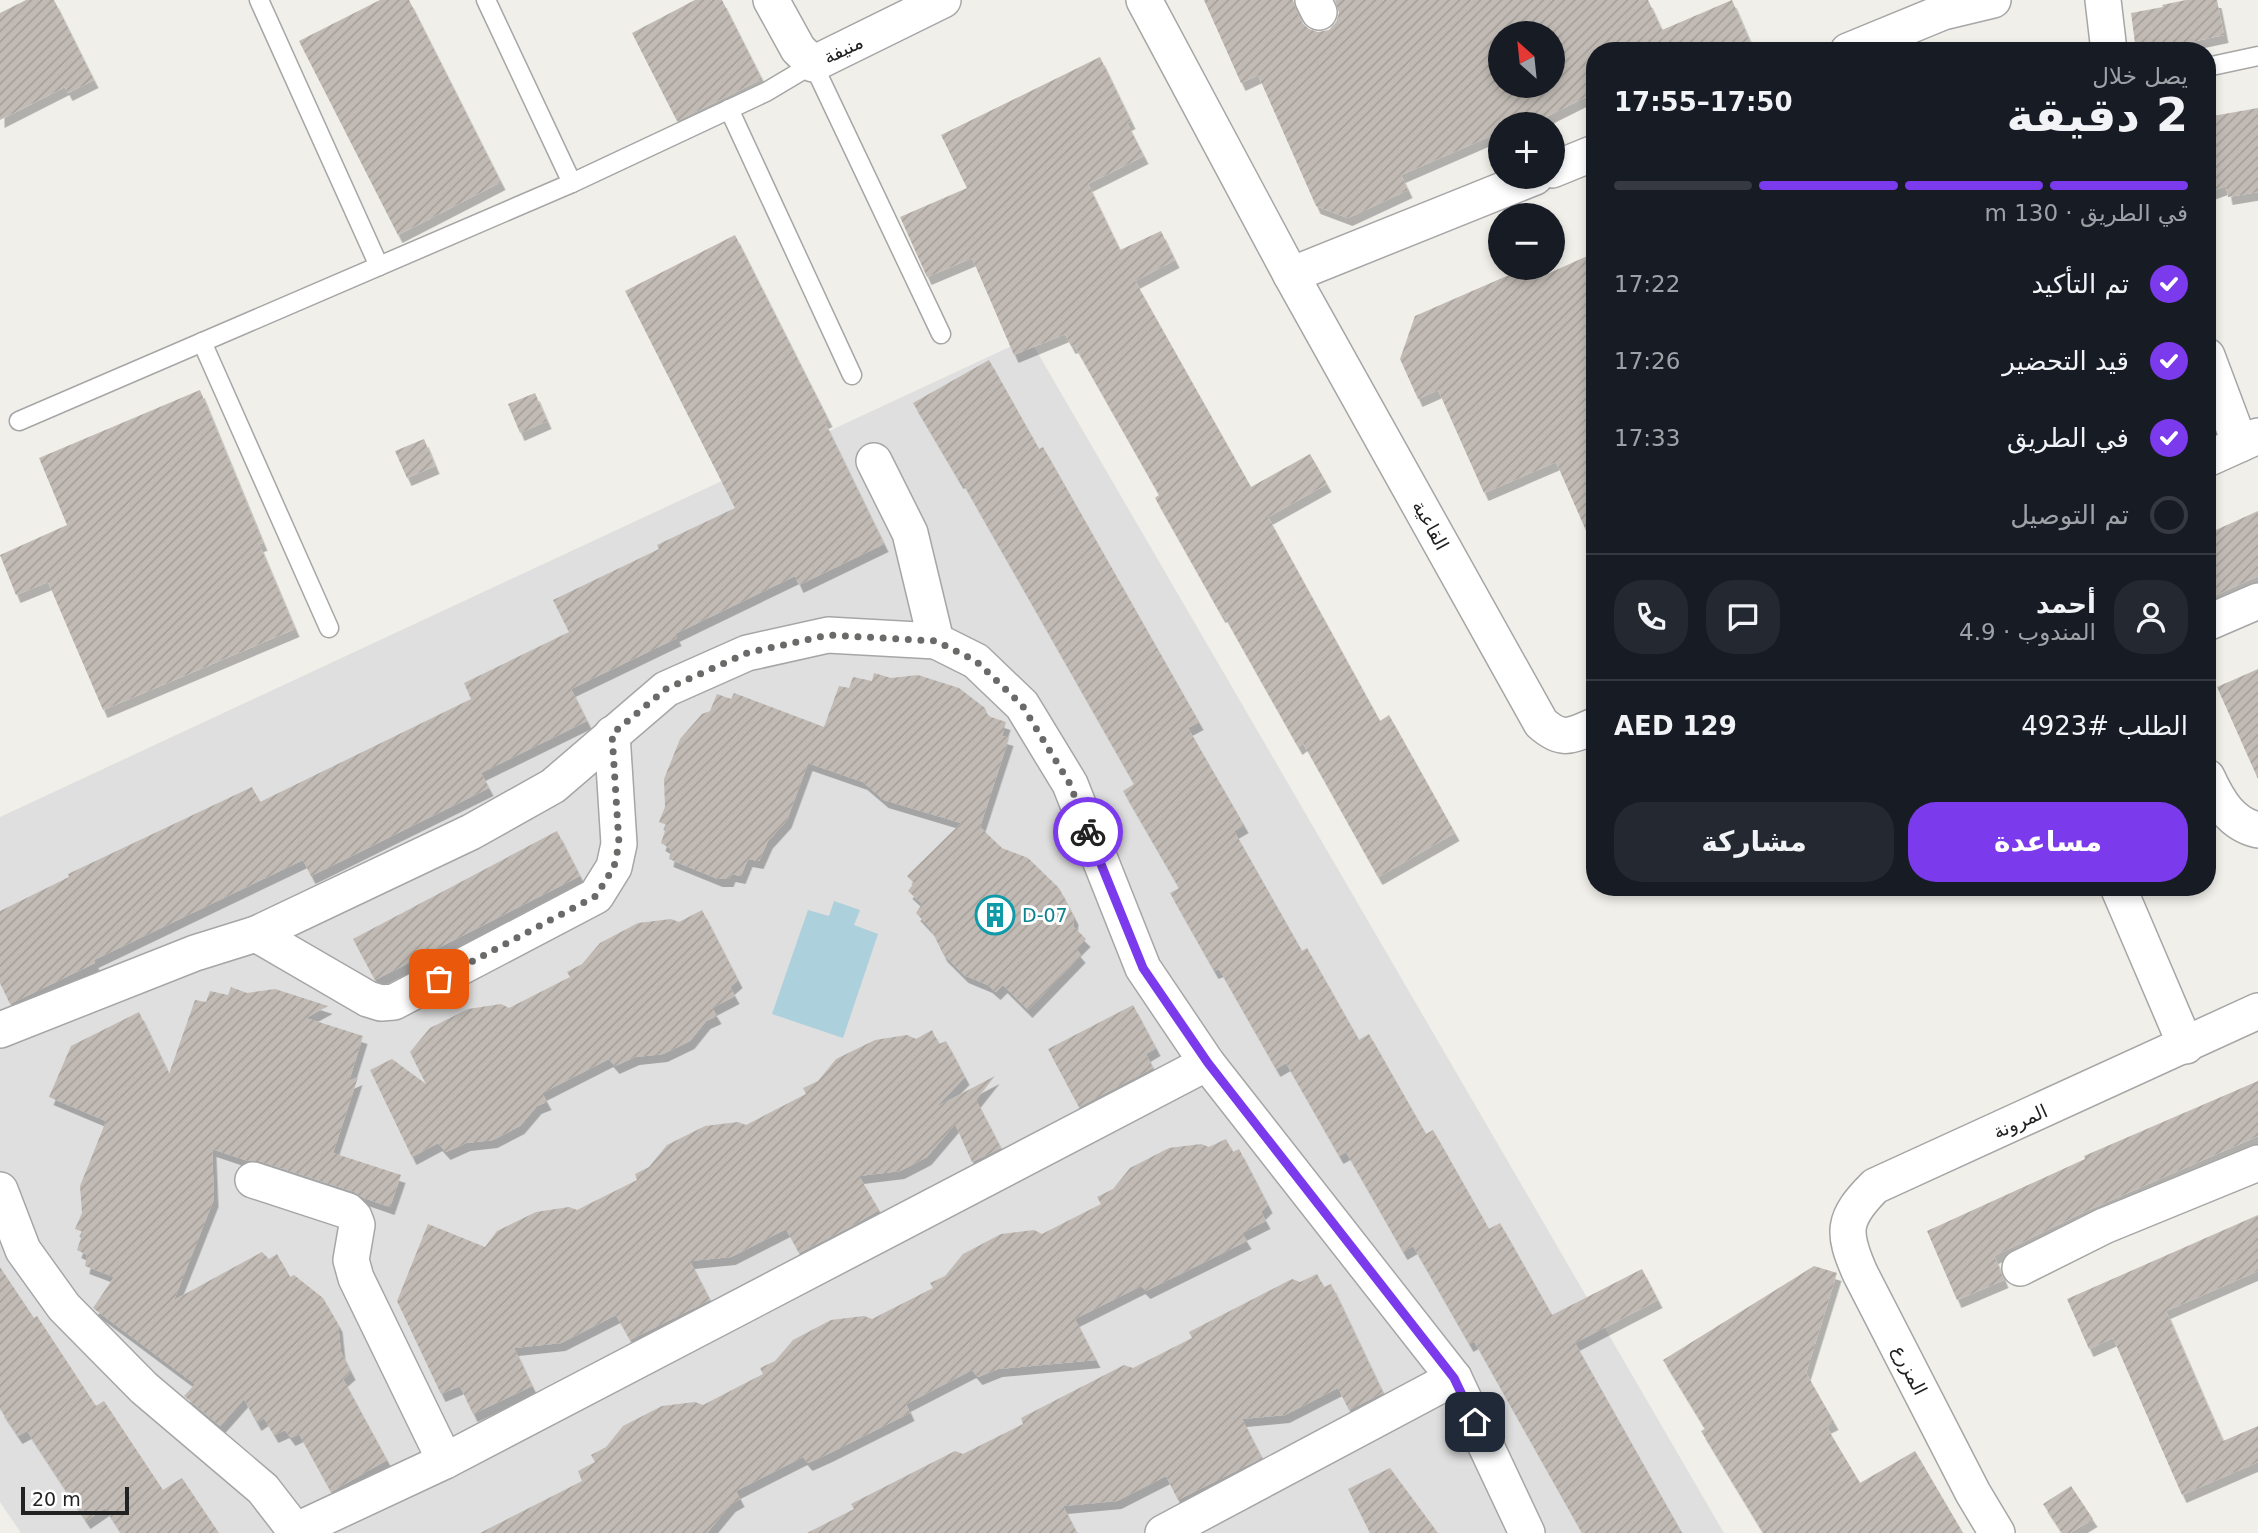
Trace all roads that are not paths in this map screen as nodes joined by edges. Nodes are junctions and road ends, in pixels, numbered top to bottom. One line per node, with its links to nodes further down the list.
1 (259, 0): 18 (lane)
2 (486, 0): 16 (lane)
3 (771, 0): 11 (street, منيفة)
4 (943, 0): 11 (street, منيفة)
5 (1143, 0): 19 (street, القاعية)
6 (1993, 0): 8 (street)
7 (2103, 0): 9 (street)
8 (1870, 42)
9 (2108, 42)
10 (2258, 56): 12 (lane)
11 (813, 64): 13 (lane); 20 (lane)
12 (2216, 64)
13 (729, 109): 16 (lane); 23 (lane)
14 (1586, 156): 15 (street)
15 (1565, 165)
16 (572, 183): 18 (lane)
17 (1505, 189): 19 (street)
18 (379, 266): 21 (lane)
19 (1291, 275): 32 (street, القاعية)
20 (941, 334)
21 (202, 342): 24 (lane); 30 (lane)
22 (2216, 374): 25 (street)
23 (852, 375)
24 (19, 421)
25 (2249, 440): 26 (street)
26 (2216, 455)
27 (874, 461): 31 (street)
28 (2258, 601): 29 (street)
29 (2216, 619)
30 (329, 628)
31 (936, 641): 33 (street); 41 (street)
32 (1586, 729)
33 (612, 734): 37 (street); 37 (street)
34 (2216, 795): 35 (street)
35 (2258, 830)
36 (2123, 896): 40 (street)
37 (256, 934): 39 (street)
38 (2258, 1012): 40 (street, المرونة)
39 (0, 1030)
40 (2186, 1046): 45 (street, المرونة)
41 (1208, 1063): 47 (street); 48 (street)
42 (2258, 1163): 46 (street)
43 (253, 1180): 48 (street)
44 (0, 1190): 49 (street)
45 (1859, 1202): 52 (street, المزرع)
46 (2020, 1268)
47 (1454, 1378): 50 (street); 51 (street)
48 (445, 1461): 49 (street)
49 (296, 1532)
50 (1163, 1533)
51 (1527, 1533)
52 (1997, 1533)

